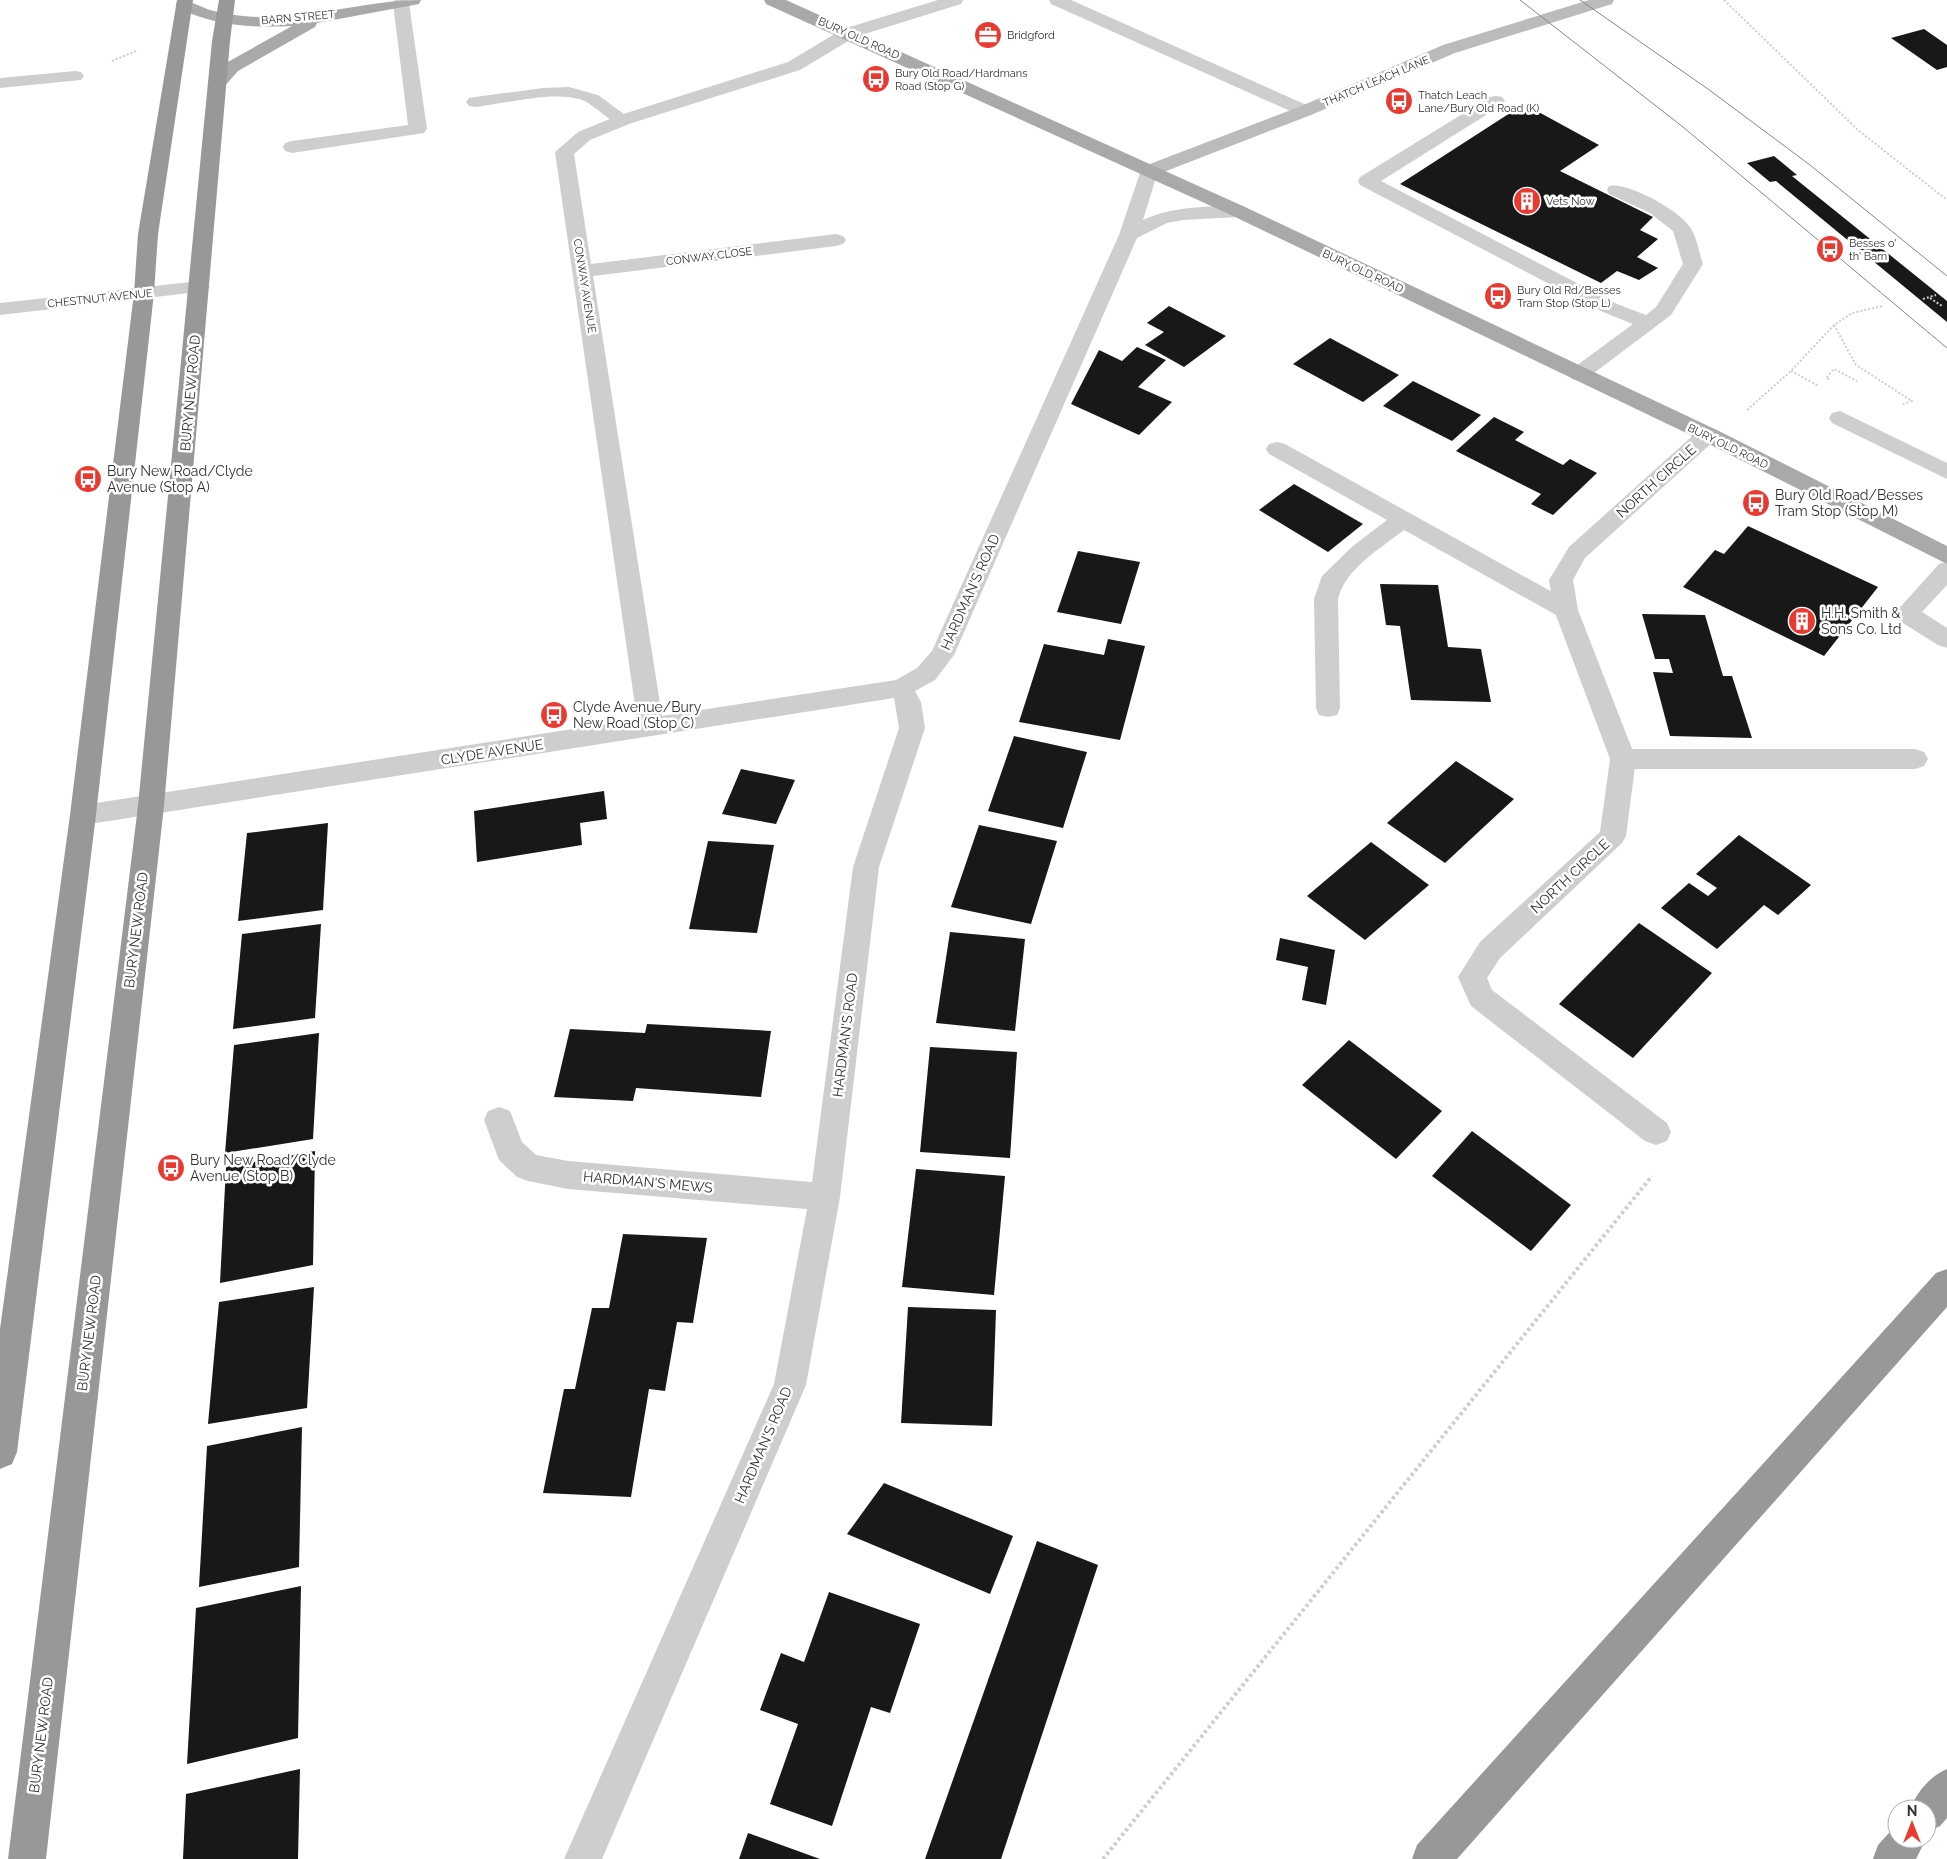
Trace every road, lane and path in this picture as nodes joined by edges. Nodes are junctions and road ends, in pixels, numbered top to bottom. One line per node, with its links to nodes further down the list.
1 (227, 0): 10 (highway, BURY NEW ROAD)
2 (772, 0): 11 (main road, BURY OLD ROAD)
3 (955, 0): 11 (street, CONWAY AVENUE)
4 (1057, 0): 17 (street)
5 (1606, 0): 17 (street, THATCH LEACH LANE)
6 (1724, 0): 22 (path)
7 (407, 1): 9 (main road, BARN STREET); 19 (street)
8 (185, 2): 10 (main road, BARN STREET); 28 (highway)
9 (316, 18): 10 (main road, BARN STREET); 14 (main road)
10 (224, 19): 14 (highway, BURY NEW ROAD)
11 (849, 33): 18 (street, CONWAY AVENUE); 20 (main road, BURY OLD ROAD)
12 (75, 76): 13 (street)
13 (0, 83)
14 (217, 84): 27 (highway, BURY NEW ROAD)
15 (1496, 101): 35 (street)
16 (475, 102): 18 (street)
17 (1305, 111): 20 (street, THATCH LEACH LANE)
18 (623, 120): 26 (street, CONWAY AVENUE)
19 (292, 147)
20 (1149, 171): 23 (main road, BURY OLD ROAD); 24 (street, HARDMAN'S ROAD)
21 (1616, 190): 35 (street)
22 (1947, 200)
23 (1238, 211): 24 (street); 37 (main road, BURY OLD ROAD)
24 (1129, 235): 51 (street, HARDMAN'S ROAD)
25 (836, 240): 26 (street, CONWAY CLOSE)
26 (582, 271): 53 (street, CONWAY AVENUE)
27 (200, 287): 28 (street, CHESTNUT AVENUE); 56 (highway, BURY NEW ROAD)
28 (144, 294): 34 (street, CHESTNUT AVENUE); 57 (highway)
29 (1936, 295): 30 (path)
30 (1930, 298): 31 (path); 33 (path)
31 (1923, 299)
32 (1883, 306): 36 (path)
33 (1942, 306)
34 (0, 309)
35 (1649, 323): 37 (street)
36 (1834, 325): 40 (path); 41 (path)
37 (1579, 374): 43 (main road, BURY OLD ROAD)
38 (1835, 382): 39 (path)
39 (1860, 382)
40 (1894, 400)
41 (1751, 406)
42 (1840, 418): 45 (street)
43 (1707, 435): 47 (main road, BURY OLD ROAD); 49 (street, NORTH CIRCLE)
44 (1277, 449): 46 (street)
45 (1947, 472)
46 (1403, 519): 49 (street); 52 (street)
47 (1947, 556)
48 (1947, 570): 50 (street)
49 (1566, 610): 54 (street, NORTH CIRCLE)
50 (1947, 639)
51 (901, 688): 53 (street, CLYDE AVENUE); 60 (street, HARDMAN'S ROAD)
52 (1328, 708)
53 (651, 727): 56 (street, CLYDE AVENUE)
54 (1623, 759): 55 (street); 59 (street, NORTH CIRCLE)
55 (1916, 759)
56 (151, 806): 57 (street, CLYDE AVENUE); 65 (highway, BURY NEW ROAD)
57 (83, 815): 62 (highway)
58 (499, 1120): 60 (street, HARDMAN'S MEWS)
59 (1656, 1132): 67 (path)
60 (825, 1197): 66 (street, HARDMAN'S ROAD)
61 (1947, 1284): 68 (highway)
62 (0, 1452)
63 (1947, 1788): 64 (highway)
64 (1937, 1800)
65 (27, 1859)
66 (583, 1859)
67 (1103, 1859)
68 (1431, 1859)

